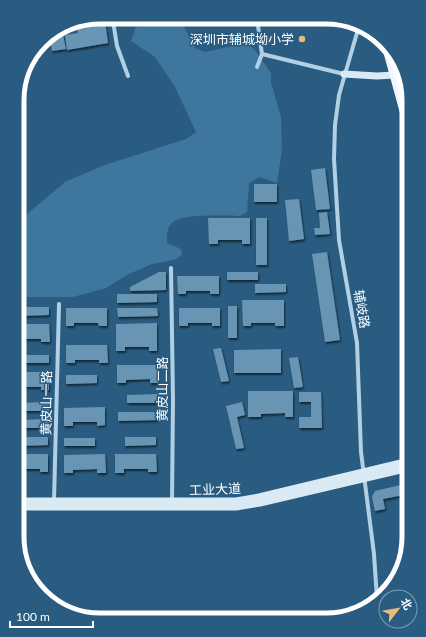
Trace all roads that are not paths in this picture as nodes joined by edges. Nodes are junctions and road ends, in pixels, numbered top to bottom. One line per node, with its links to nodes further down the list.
1 (113, 24): 10 (street)
2 (258, 24): 4 (street)
3 (357, 31): 8 (street, 辅岐路)
4 (262, 54): 6 (street); 8 (street)
5 (389, 58): 9 (main road)
6 (257, 67)
7 (397, 73): 9 (street)
8 (344, 74): 9 (street); 17 (street, 辅岐路)
9 (394, 75): 11 (street); 12 (main road)
10 (128, 76)
11 (398, 76)
12 (402, 106)
13 (171, 268): 20 (street, 黄皮山二路)
14 (59, 304): 19 (street, 黄皮山一路)
15 (402, 463): 17 (street, 工业大道)
16 (402, 469): 17 (street, 工业大道)
17 (363, 475): 20 (street, 工业大道); 22 (street, 工业大道); 23 (street, 辅岐路)
18 (24, 501): 19 (street, 工业大道)
19 (54, 501): 20 (street, 工业大道)
20 (172, 502): 22 (street)
21 (24, 507): 22 (street, 工业大道)
22 (178, 508)
23 (376, 594)

